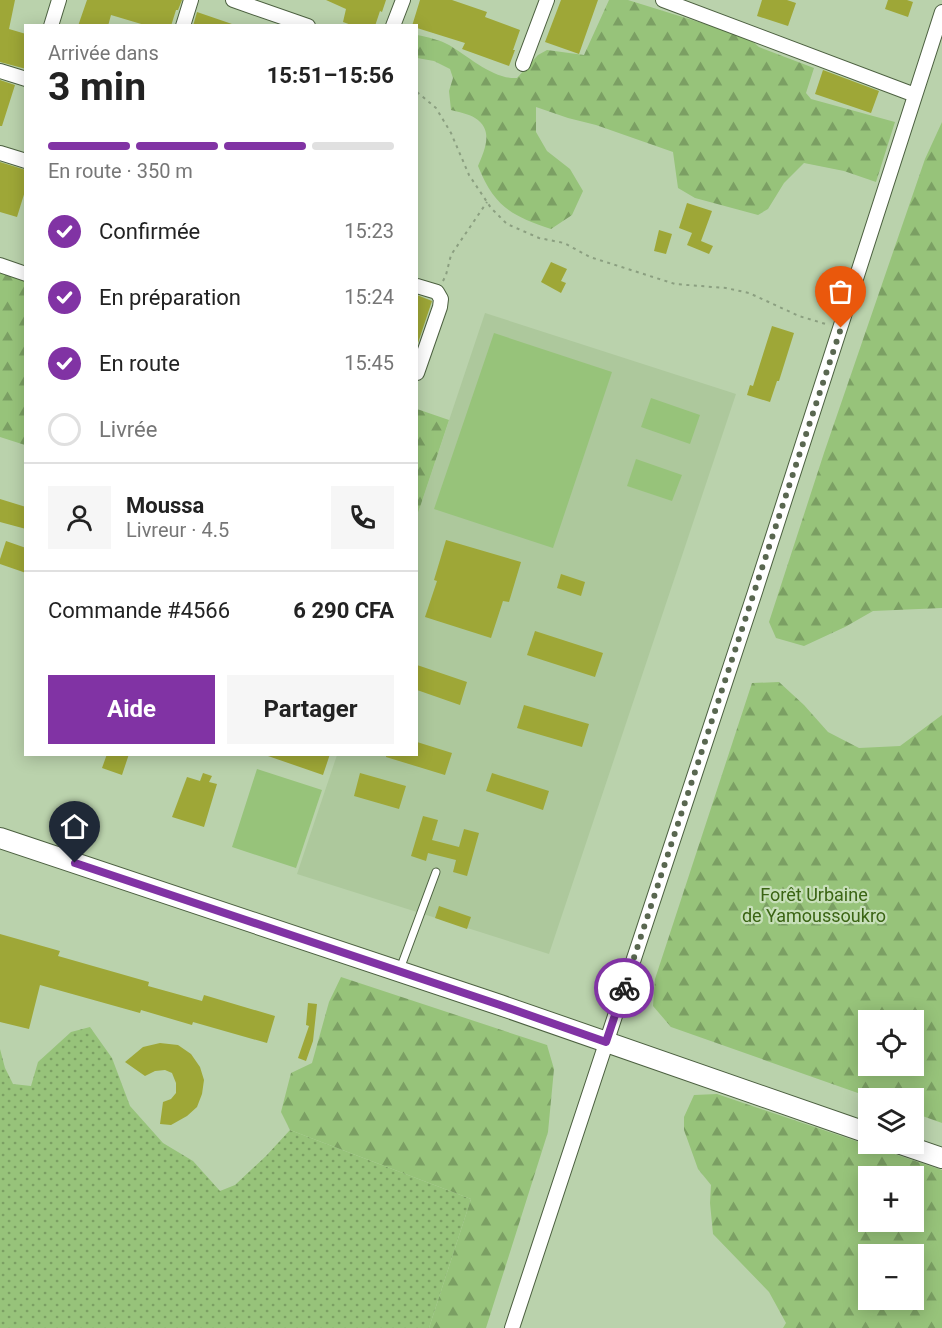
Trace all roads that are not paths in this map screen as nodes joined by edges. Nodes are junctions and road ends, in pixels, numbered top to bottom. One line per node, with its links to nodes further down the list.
1 (59, 0): 8 (street)
2 (191, 0): 9 (street)
3 (233, 0): 10 (street)
4 (403, 0): 11 (street)
5 (547, 0): 12 (street)
6 (663, 0): 15 (street)
7 (942, 12): 15 (street)
8 (52, 24)
9 (184, 24)
10 (302, 24)
11 (394, 24)
12 (524, 64)
13 (0, 71): 14 (street)
14 (24, 78)
15 (915, 95): 25 (street)
16 (0, 153): 17 (street)
17 (24, 160)
18 (0, 265): 19 (street)
19 (24, 273)
20 (418, 286): 21 (street)
21 (418, 370)
22 (0, 838): 24 (street)
23 (436, 872): 24 (lane)
24 (399, 971): 25 (street)
25 (606, 1042): 26 (street); 29 (street)
26 (858, 1130)
27 (924, 1152): 28 (street)
28 (942, 1158)
29 (512, 1328)

